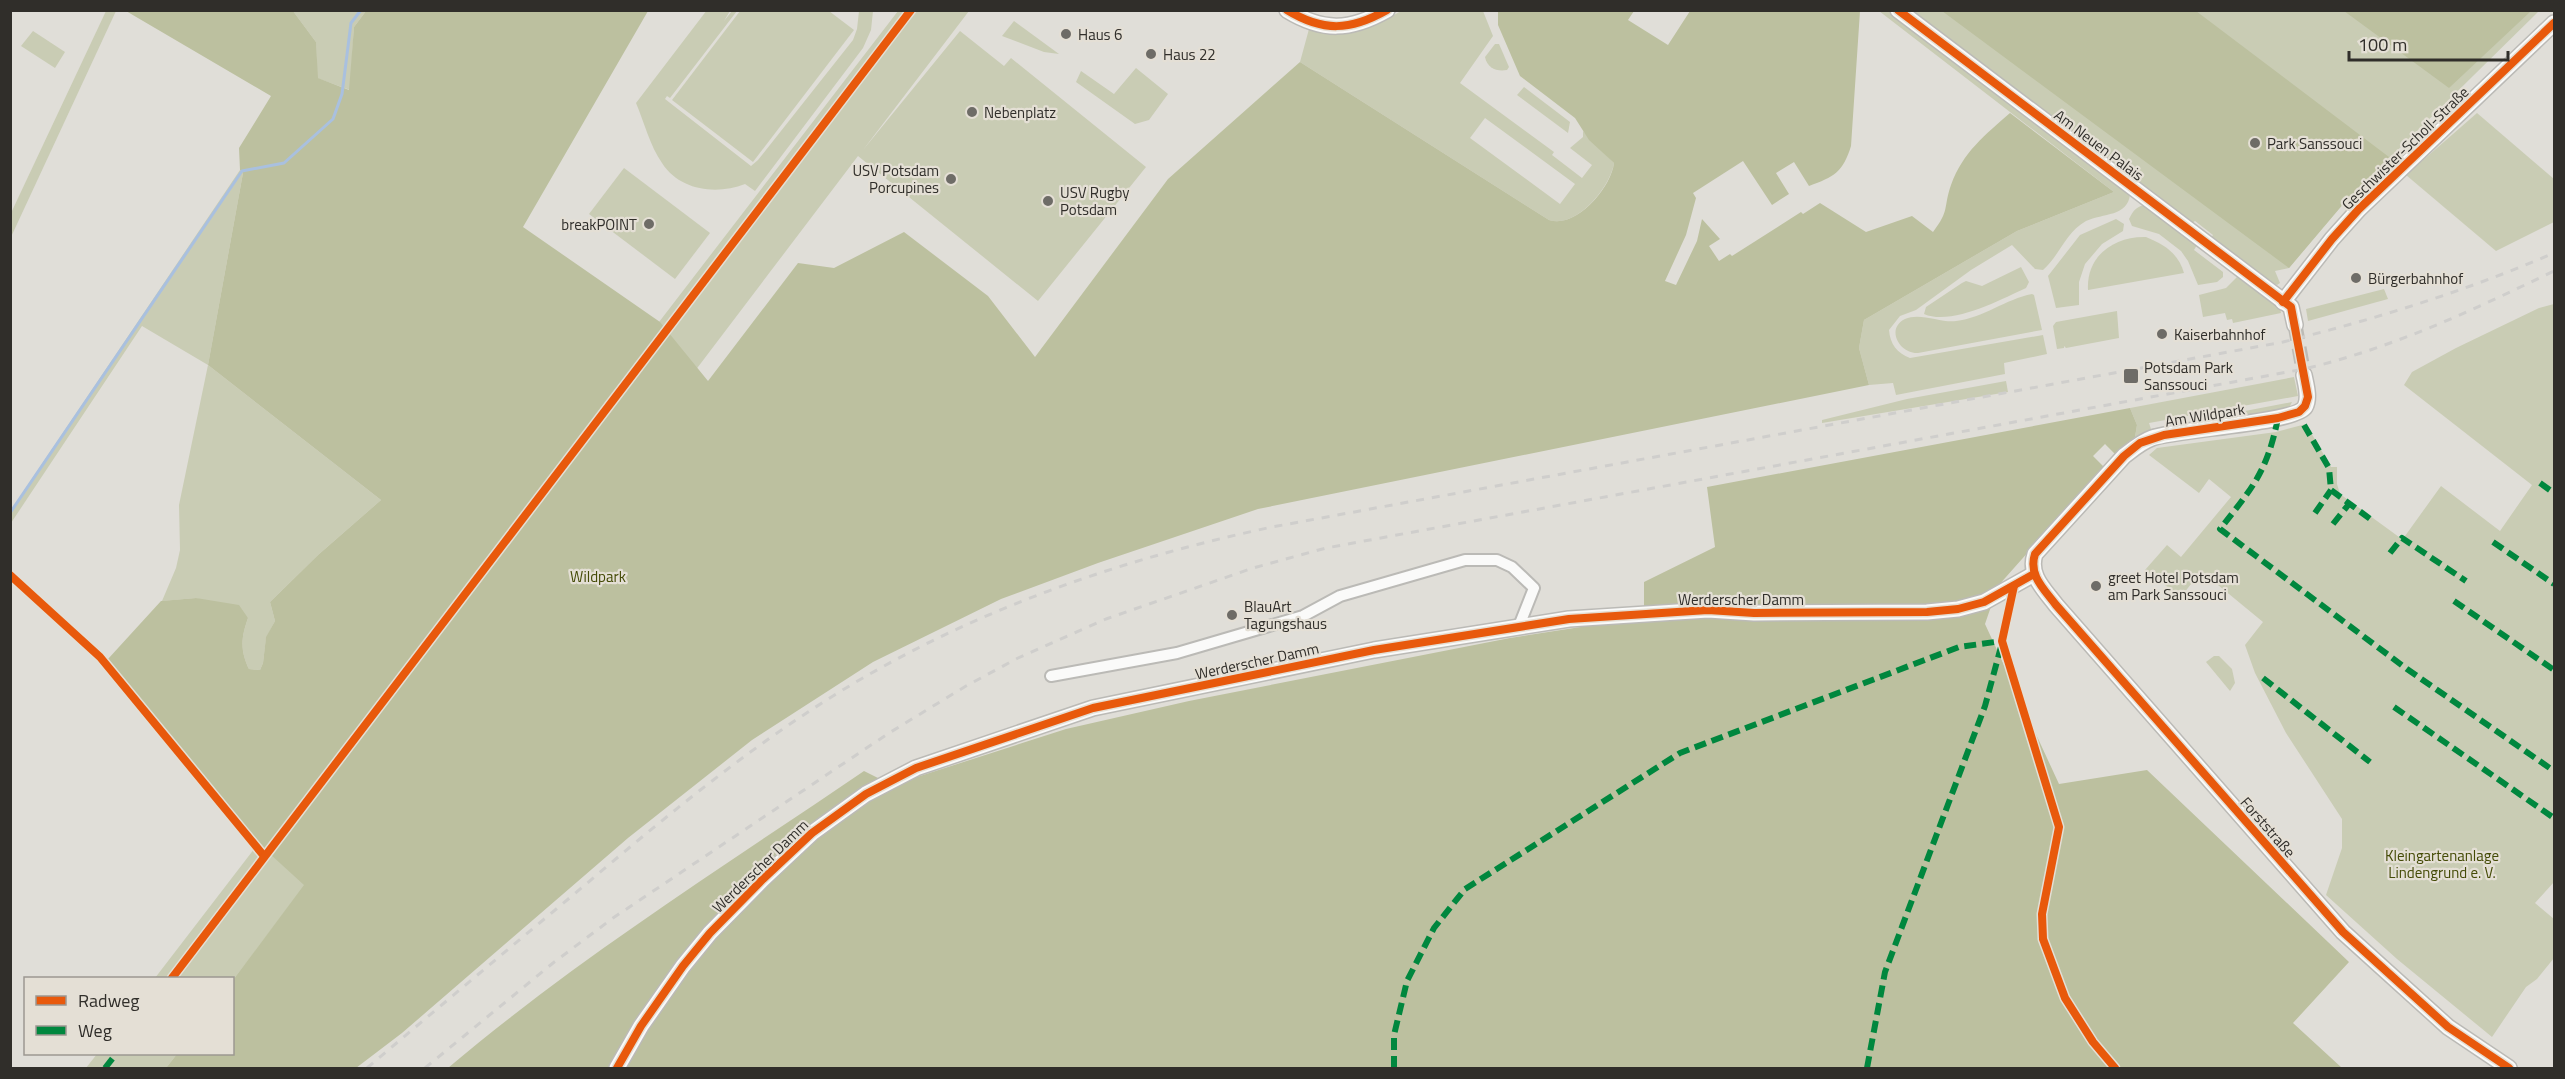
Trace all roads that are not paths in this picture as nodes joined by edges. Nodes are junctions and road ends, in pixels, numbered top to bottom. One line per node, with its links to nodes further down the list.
1 (1287, 10): 2 (street)
2 (1387, 10)
3 (1898, 10): 5 (street, Am Neuen Palais)
4 (2554, 23): 5 (street, Geschwister-Scholl-Straße)
5 (2283, 302): 6 (street)
6 (2295, 325)
7 (2304, 375): 8 (street, Am Wildpark)
8 (2034, 574): 9 (street, Werderscher Damm); 12 (street, Forststraße)
9 (1519, 626): 10 (street, Werderscher Damm); 11 (street, Werderscher Damm)
10 (1051, 676)
11 (616, 1068)
12 (2509, 1068)

